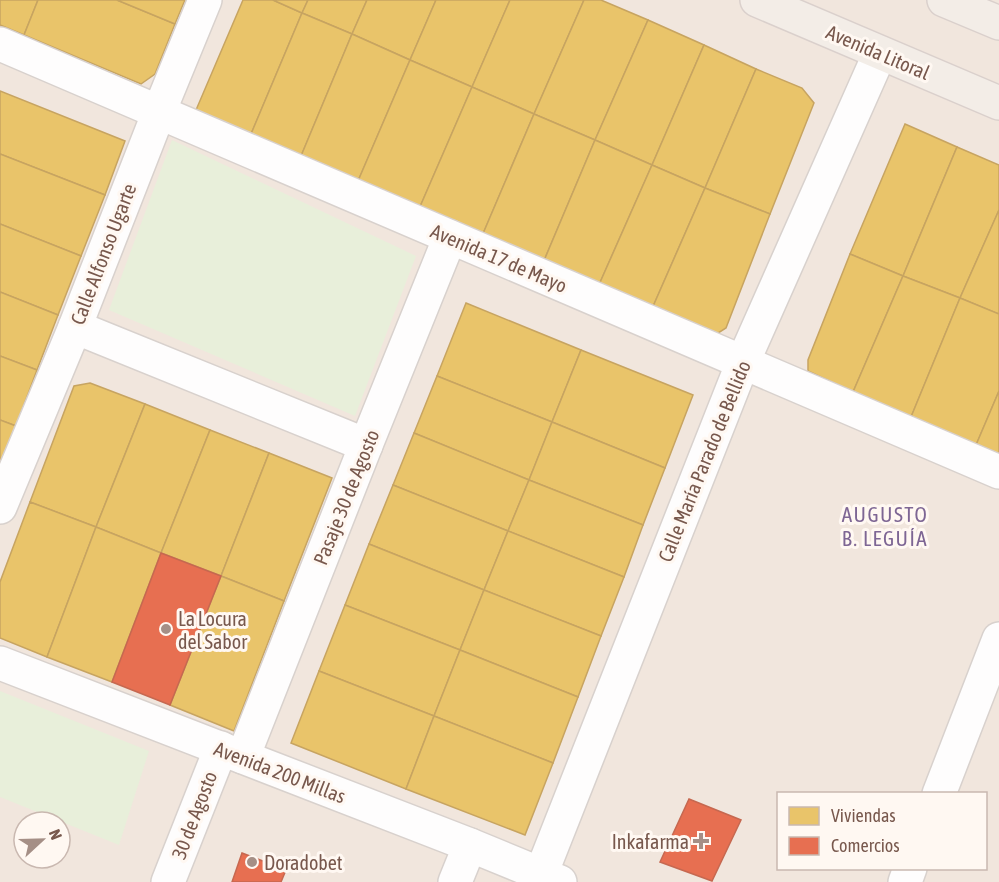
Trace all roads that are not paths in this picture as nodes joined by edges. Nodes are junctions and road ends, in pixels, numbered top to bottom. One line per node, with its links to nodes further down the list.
1 (205, 0): 8 (street, Calle Alfonso Ugarte)
2 (757, 0): 6 (main road, Avenida Litoral)
3 (944, 0): 4 (main road)
4 (999, 23)
5 (0, 44): 8 (street, Avenida 17 de Mayo)
6 (880, 53): 7 (main road, Avenida Litoral); 11 (street, Calle María Parado de Bellido)
7 (999, 103)
8 (159, 112): 9 (street, Avenida 17 de Mayo); 10 (street, Calle Alfonso Ugarte)
9 (450, 237): 11 (street, Avenida 17 de Mayo); 12 (street, Pasaje 30 de Agosto)
10 (75, 327): 12 (street); 14 (street, Calle Alfonso Ugarte)
11 (743, 362): 13 (street, Avenida 17 de Mayo); 21 (street, Calle María Parado de Bellido)
12 (366, 445): 18 (street, Pasaje 30 de Agosto)
13 (999, 472)
14 (0, 507)
15 (999, 639): 17 (street)
16 (0, 663): 18 (street, Avenida 200 Millas)
17 (989, 691): 19 (street)
18 (232, 753): 20 (street, Avenida 200 Millas); 22 (street, 30 de Agosto)
19 (940, 792)
20 (470, 845): 21 (street, Avenida 200 Millas); 23 (street)
21 (551, 878)
22 (168, 882)
23 (455, 882)

